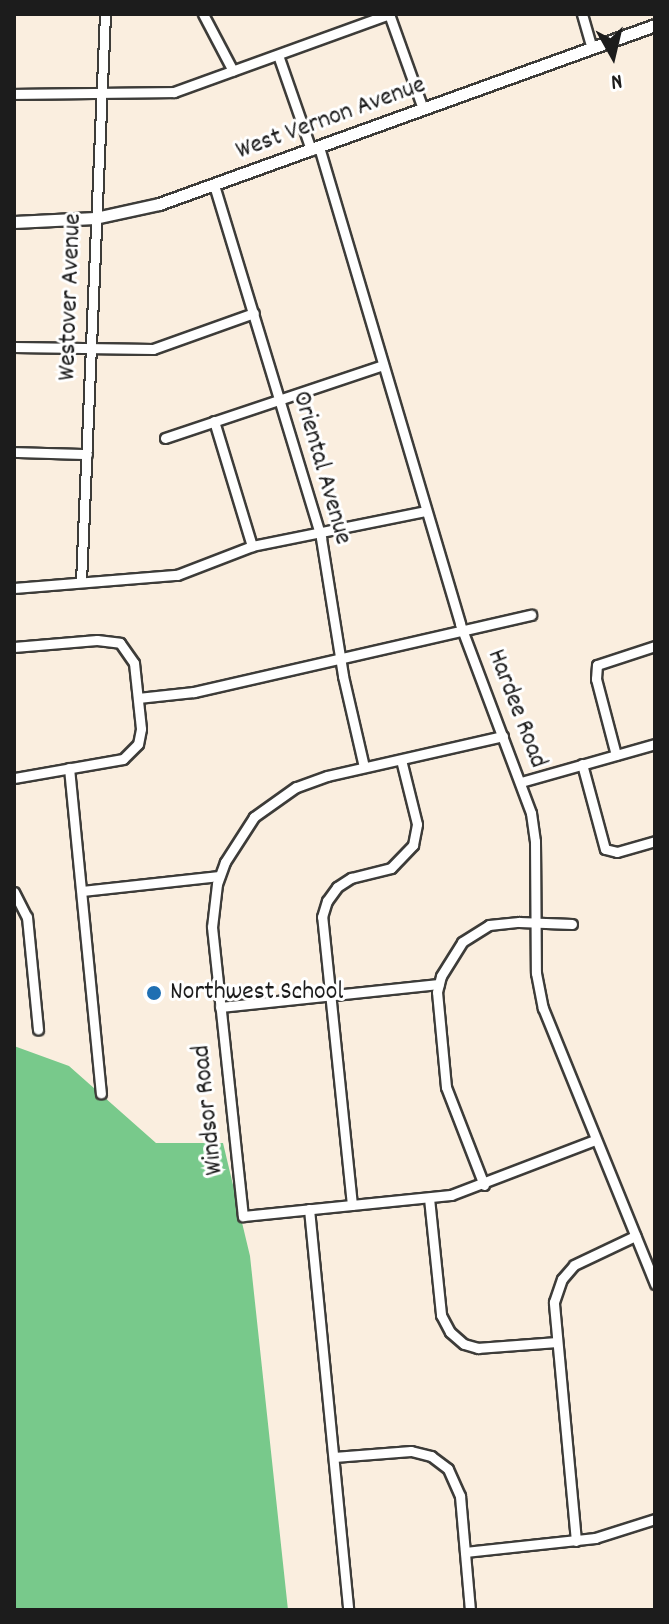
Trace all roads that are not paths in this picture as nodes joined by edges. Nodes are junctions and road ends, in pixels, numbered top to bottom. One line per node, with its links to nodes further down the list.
1 (105, 14): 10 (street, Westover Avenue)
2 (203, 14): 8 (street)
3 (582, 14): 6 (street)
4 (383, 15): 7 (street); 11 (street)
5 (655, 25): 6 (main road, West Vernon Avenue)
6 (592, 48): 11 (main road, West Vernon Avenue)
7 (278, 55): 8 (street); 12 (street, Hardee Road)
8 (233, 71): 10 (street)
9 (14, 94): 10 (street)
10 (101, 94): 14 (street, Westover Avenue)
11 (423, 109): 12 (main road, West Vernon Avenue)
12 (315, 148): 13 (main road, West Vernon Avenue); 19 (street, Hardee Road)
13 (214, 185): 14 (main road, West Vernon Avenue); 16 (street, Oriental Avenue)
14 (95, 218): 15 (main road, West Vernon Avenue); 18 (street, Westover Avenue)
15 (14, 222)
16 (254, 313): 18 (street); 20 (street, Oriental Avenue)
17 (14, 347): 18 (street)
18 (91, 347): 24 (street, Westover Avenue)
19 (383, 365): 20 (street); 25 (street, Hardee Road)
20 (280, 399): 21 (street); 26 (street, Oriental Avenue)
21 (214, 421): 22 (street); 27 (street)
22 (165, 438)
23 (14, 452): 24 (street)
24 (87, 454): 28 (street, Westover Avenue)
25 (425, 511): 26 (street); 31 (street, Hardee Road)
26 (319, 531): 27 (street); 34 (street, Oriental Avenue)
27 (252, 546): 28 (street)
28 (81, 582): 29 (street)
29 (14, 588)
30 (531, 615): 31 (street)
31 (462, 631): 34 (street); 36 (street, Hardee Road)
32 (655, 646): 38 (street)
33 (14, 647): 35 (street)
34 (340, 658): 35 (street); 41 (street, Oriental Avenue)
35 (138, 698): 42 (street)
36 (503, 736): 39 (street, Windsor Road); 44 (street, Hardee Road)
37 (655, 744): 38 (street)
38 (616, 755): 40 (street)
39 (401, 760): 41 (street, Windsor Road); 52 (street)
40 (582, 764): 44 (street); 45 (street)
41 (364, 767): 46 (street, Windsor Road)
42 (69, 768): 43 (street); 47 (street)
43 (14, 778)
44 (521, 782): 49 (street, Hardee Road)
45 (655, 841)
46 (219, 876): 47 (street); 53 (street, Windsor Road)
47 (82, 891): 55 (street)
48 (14, 892): 54 (street)
49 (536, 924): 50 (street); 51 (street); 56 (street, Hardee Road)
50 (572, 924)
51 (439, 984): 52 (street); 57 (street)
52 (329, 996): 53 (street); 59 (street)
53 (220, 1007): 60 (street, Windsor Road)
54 (38, 1029)
55 (101, 1093)
56 (595, 1140): 57 (street); 61 (street, Hardee Road)
57 (484, 1185): 58 (street)
58 (429, 1198): 59 (street); 63 (street)
59 (352, 1205): 60 (street)
60 (309, 1209): 64 (street)
61 (635, 1236): 62 (street, Hardee Road); 63 (street)
62 (655, 1284)
63 (556, 1342): 66 (street)
64 (334, 1457): 67 (street); 68 (street)
65 (655, 1519): 66 (street)
66 (576, 1541): 67 (street)
67 (465, 1552): 69 (street)
68 (348, 1610)
69 (470, 1610)

